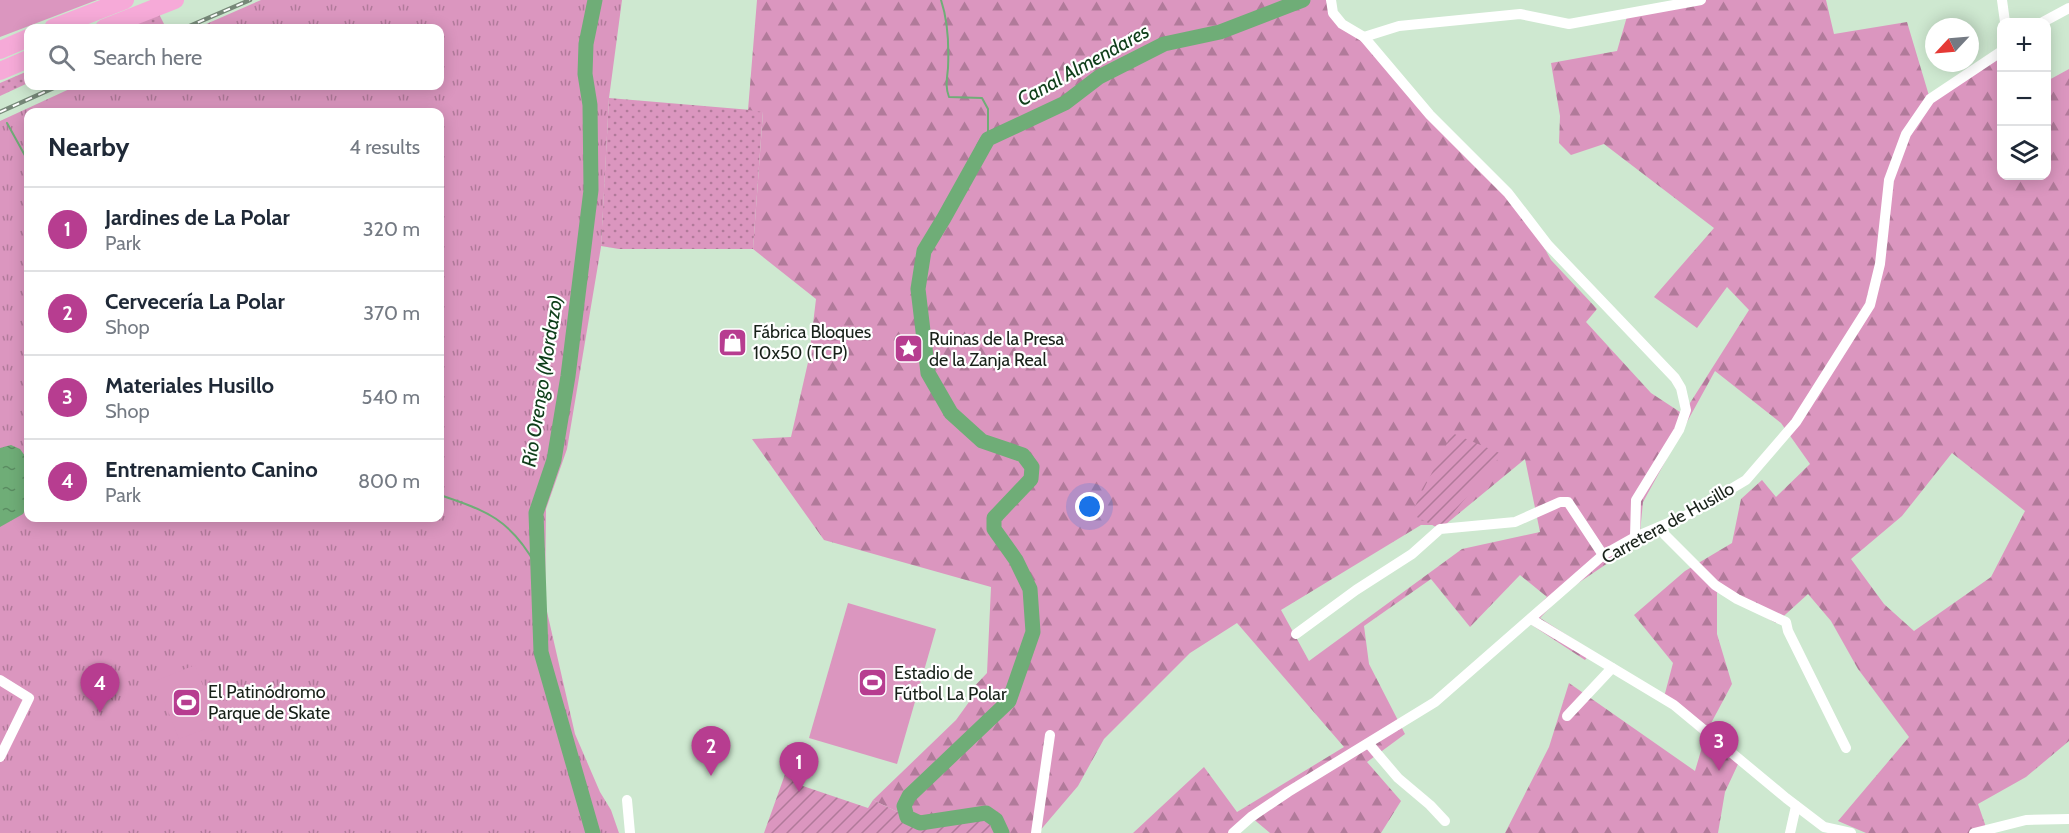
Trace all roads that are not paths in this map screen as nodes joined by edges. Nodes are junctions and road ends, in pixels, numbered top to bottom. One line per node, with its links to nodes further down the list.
1 (125, 0): 11 (highway)
2 (166, 0): 8 (highway)
3 (175, 0): 8 (highway)
4 (1331, 0): 13 (street)
5 (1701, 0): 13 (street)
6 (2001, 0): 9 (street)
7 (2069, 9): 10 (street)
8 (145, 12): 12 (highway)
9 (2004, 18)
10 (2051, 18)
11 (63, 24)
12 (114, 24)
13 (1364, 38): 20 (street)
14 (24, 40): 15 (highway)
15 (0, 50)
16 (1997, 54): 19 (street, Carretera de Husillo)
17 (24, 61): 18 (highway)
18 (0, 71)
19 (1660, 527): 20 (street, Carretera de Husillo); 29 (street)
20 (1635, 537): 21 (street, Carretera de Husillo)
21 (1603, 555): 22 (street, Carretera de Husillo); 23 (street)
22 (1531, 619): 24 (street); 28 (street, Carretera de Husillo)
23 (1296, 634)
24 (1612, 668): 26 (street); 32 (street)
25 (0, 680): 30 (street)
26 (1567, 716)
27 (1050, 735): 36 (street)
28 (1369, 744): 34 (street); 37 (street, Carretera de Husillo)
29 (1846, 748)
30 (0, 758)
31 (627, 800): 35 (street)
32 (1796, 806): 38 (street); 39 (street)
33 (2069, 819): 40 (street)
34 (1445, 821)
35 (630, 833)
36 (1036, 833)
37 (1233, 833)
38 (1790, 833)
39 (1851, 833)
40 (1974, 833)

